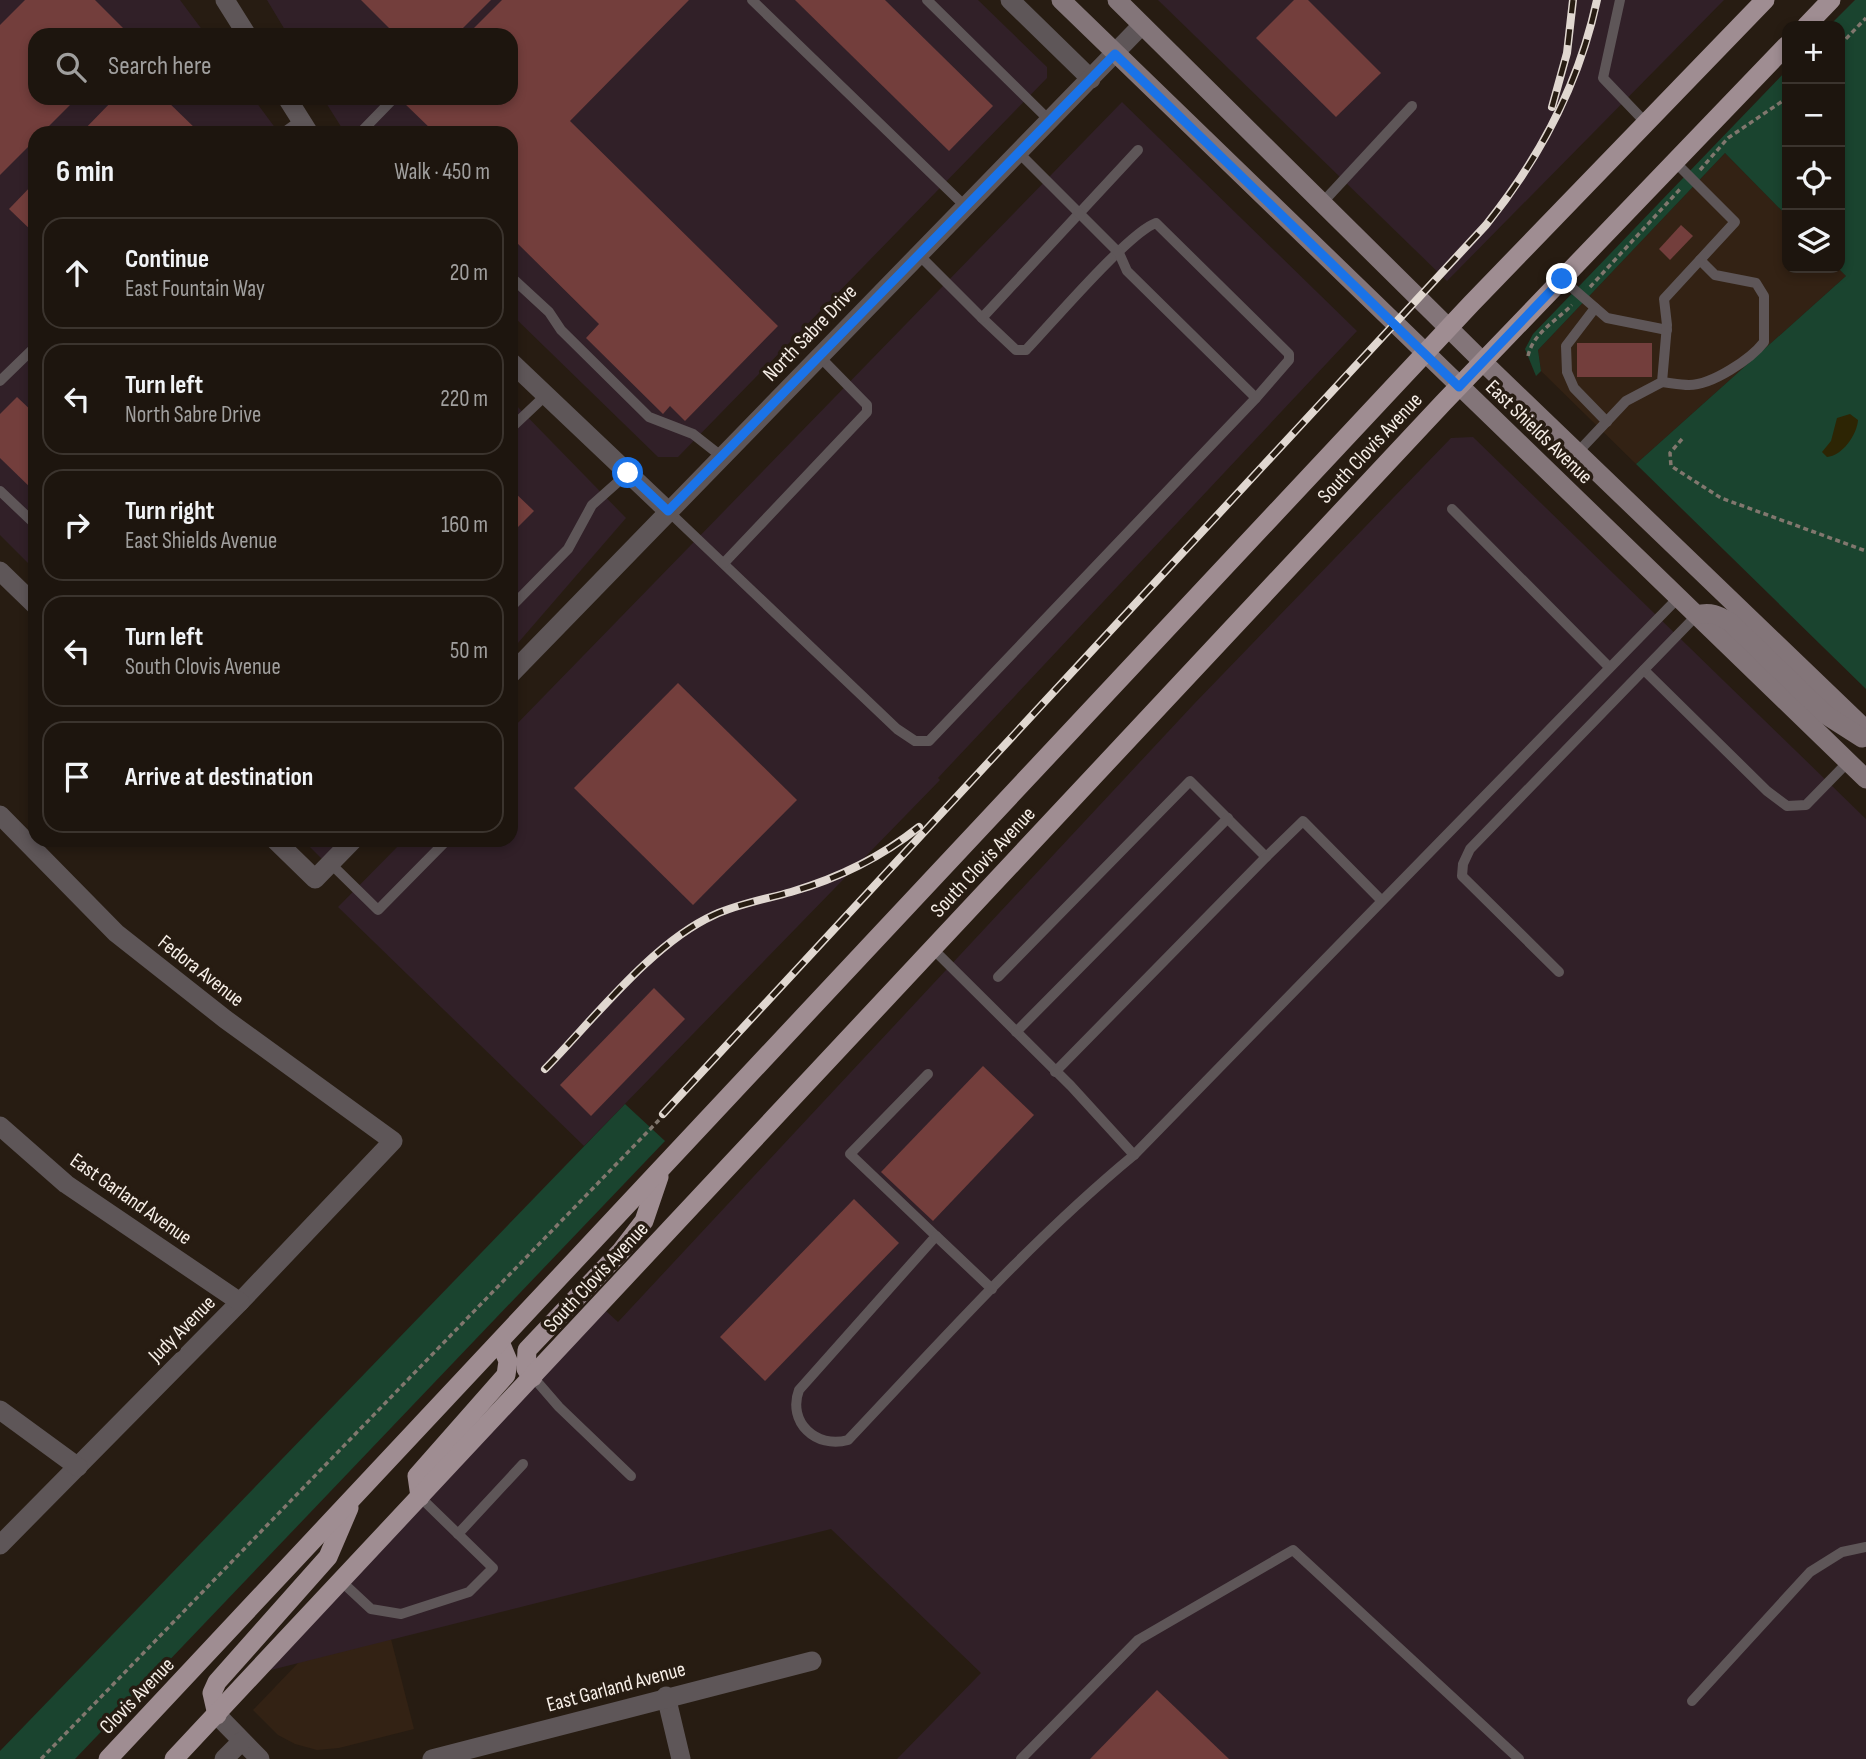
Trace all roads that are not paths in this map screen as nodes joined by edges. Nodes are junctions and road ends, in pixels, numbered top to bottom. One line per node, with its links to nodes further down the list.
1 (225, 0): 12 (street)
2 (752, 0): 27 (lane)
3 (1010, 0): 15 (street)
4 (1061, 0): 14 (main road, East Shields Avenue)
5 (1117, 0): 11 (main road, East Shields Avenue)
6 (1620, 0): 20 (lane)
7 (1765, 0): 20 (main road, South Clovis Avenue)
8 (1831, 0): 10 (main road)
9 (932, 2): 19 (lane)
10 (1811, 21)
11 (1142, 25): 14 (street, North Sabre Drive); 26 (main road, East Shields Avenue)
12 (243, 28)
13 (1782, 50): 25 (main road, South Clovis Avenue)
14 (1115, 54): 15 (street, North Sabre Drive); 39 (main road, East Shields Avenue)
15 (1091, 79): 19 (street, North Sabre Drive)
16 (291, 105): 21 (street)
17 (387, 105): 22 (lane)
18 (1412, 107): 26 (lane)
19 (1050, 121): 24 (street, North Sabre Drive)
20 (1646, 123): 36 (main road, South Clovis Avenue)
21 (304, 126)
22 (367, 126)
23 (1138, 150): 28 (lane)
24 (1019, 153): 27 (street, North Sabre Drive); 28 (lane)
25 (1675, 162): 31 (lane); 32 (main road, South Clovis Avenue)
26 (1322, 202): 36 (main road, East Shields Avenue)
27 (966, 207): 30 (street, North Sabre Drive)
28 (1079, 212): 29 (lane); 35 (lane)
29 (1119, 253): 35 (lane); 47 (lane); 47 (lane)
30 (919, 255): 35 (lane); 40 (street, North Sabre Drive)
31 (1700, 260): 37 (lane); 44 (lane)
32 (1562, 279): 34 (lane); 41 (main road, South Clovis Avenue)
33 (518, 283): 51 (lane)
34 (1595, 307): 37 (lane); 49 (lane)
35 (982, 318)
36 (1449, 328): 39 (main road, South Clovis Avenue); 41 (main road, East Shields Avenue)
37 (1667, 330): 44 (lane)
38 (28, 354): 43 (lane)
39 (1425, 354): 45 (main road, East Shields Avenue); 89 (main road, South Clovis Avenue)
40 (819, 356): 51 (street, North Sabre Drive); 57 (lane)
41 (1483, 362): 45 (main road, South Clovis Avenue); 50 (main road, East Shields Avenue)
42 (518, 369): 46 (street)
43 (0, 381)
44 (1662, 382): 49 (lane)
45 (1459, 387): 59 (main road, East Shields Avenue); 80 (main road, South Clovis Avenue)
46 (546, 396): 48 (lane); 52 (street)
47 (1255, 398): 57 (lane)
48 (518, 422)
49 (1607, 422): 50 (lane)
50 (1577, 453): 66 (main road, East Shields Avenue)
51 (721, 456): 55 (street, North Sabre Drive)
52 (628, 473): 55 (street); 61 (lane)
53 (0, 491): 56 (lane)
54 (1452, 509): 64 (lane)
55 (668, 511): 57 (lane); 63 (street, North Sabre Drive)
56 (28, 517)
57 (724, 563)
58 (0, 570): 60 (street)
59 (1679, 597): 62 (main road, East Shields Avenue); 64 (lane)
60 (28, 598)
61 (518, 600)
62 (1697, 615): 65 (lane); 67 (main road); 68 (main road, East Shields Avenue)
63 (518, 667)
64 (1609, 667): 79 (lane)
65 (1644, 670): 68 (lane); 81 (lane)
66 (1866, 730)
67 (1866, 741)
68 (1848, 762): 69 (main road, East Shields Avenue)
69 (1866, 779)
70 (0, 815): 72 (street, Fedora Avenue)
71 (1228, 818): 77 (lane); 82 (lane); 83 (lane)
72 (28, 843)
73 (31, 847): 87 (street, Fedora Avenue)
74 (282, 847): 78 (street)
75 (346, 847): 78 (street)
76 (440, 847): 78 (lane)
77 (1266, 857): 79 (lane); 84 (lane)
78 (330, 863)
79 (1381, 900): 88 (lane)
80 (933, 950): 83 (lane); 94 (main road, South Clovis Avenue)
81 (1559, 972)
82 (998, 977)
83 (1016, 1032): 84 (lane)
84 (1055, 1072): 88 (lane)
85 (928, 1074): 90 (lane)
86 (0, 1126): 92 (street, East Garland Avenue)
87 (393, 1141): 92 (street, Judy Avenue)
88 (1134, 1155): 91 (lane)
89 (662, 1169): 93 (main road, South Clovis Avenue); 94 (main road)
90 (936, 1236): 91 (lane); 91 (lane)
91 (992, 1289)
92 (240, 1303): 97 (street, Judy Avenue)
93 (500, 1342): 99 (main road); 100 (main road, South Clovis Avenue)
94 (533, 1377): 98 (lane); 99 (main road, South Clovis Avenue)
95 (0, 1410): 97 (street)
96 (523, 1464): 101 (lane)
97 (78, 1467): 102 (street, Judy Avenue)
98 (631, 1476)
99 (420, 1497): 101 (lane); 104 (main road, South Clovis Avenue)
100 (352, 1501): 106 (main road, South Clovis Avenue); 109 (main road)
101 (458, 1534): 104 (lane)
102 (0, 1545)
103 (1866, 1547): 108 (lane)
104 (342, 1582): 109 (main road, South Clovis Avenue)
105 (812, 1661): 107 (street, East Garland Avenue)
106 (199, 1664): 112 (main road, Clovis Avenue)
107 (666, 1696): 111 (street, East Garland Avenue); 116 (street)
108 (1692, 1701)
109 (217, 1715): 110 (street); 113 (main road)
110 (242, 1741): 114 (street); 115 (street)
111 (438, 1758)
112 (108, 1759)
113 (174, 1759)
114 (224, 1759)
115 (260, 1759)
116 (681, 1759)
117 (1021, 1759): 118 (lane)
118 (1519, 1759)

